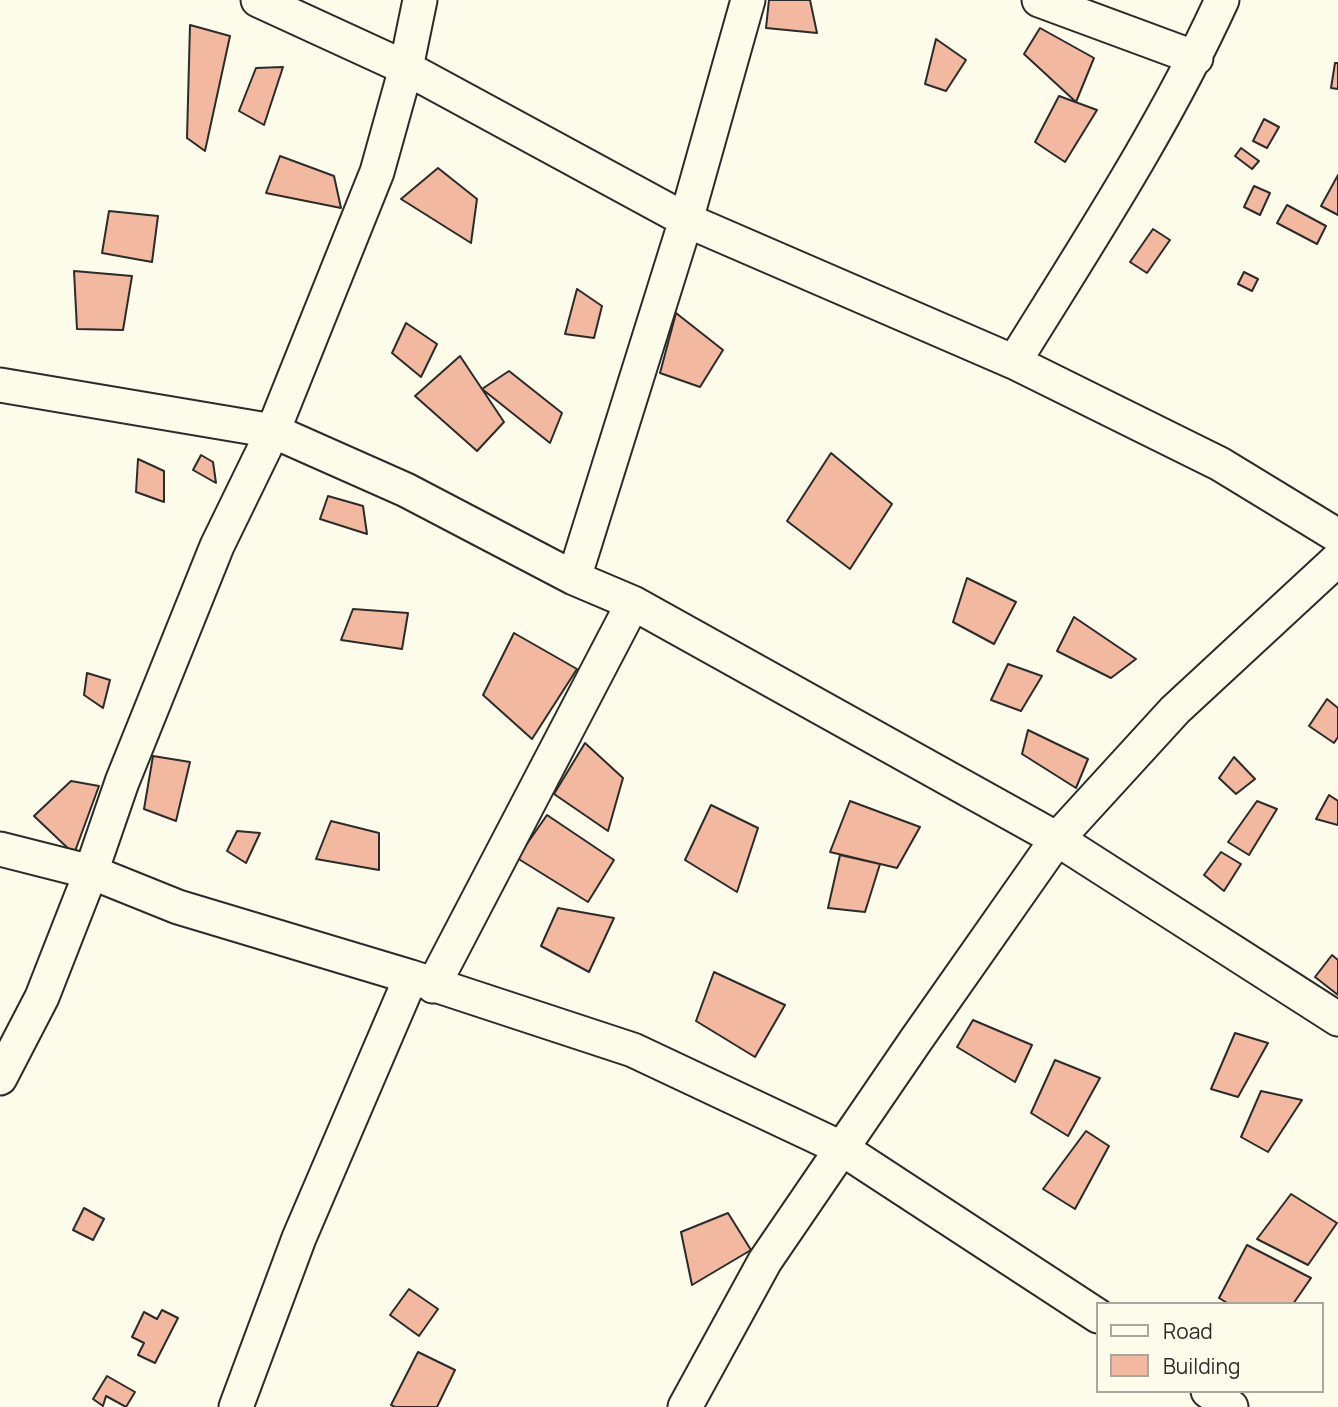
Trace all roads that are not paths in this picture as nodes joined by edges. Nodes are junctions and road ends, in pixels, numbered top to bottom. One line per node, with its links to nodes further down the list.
1 (258, 0): 7 (street)
2 (420, 0): 7 (street)
3 (748, 0): 8 (street)
4 (1040, 0): 6 (street)
5 (1222, 0): 6 (street)
6 (1196, 58): 9 (street)
7 (406, 68): 8 (street); 11 (street)
8 (686, 220): 9 (street); 14 (street)
9 (1014, 362): 12 (street)
10 (0, 386): 11 (street)
11 (273, 431): 14 (street); 18 (street)
12 (1338, 536)
13 (1338, 559): 16 (street)
14 (574, 578): 15 (street)
15 (633, 603): 16 (street); 19 (street)
16 (1057, 839): 20 (street); 22 (street)
17 (0, 849): 18 (street)
18 (91, 872): 19 (street); 21 (street)
19 (422, 982): 22 (street); 25 (street)
20 (1338, 1019)
21 (0, 1078)
22 (842, 1148): 23 (street); 26 (street)
23 (1096, 1315)
24 (1211, 1393): 27 (street)
25 (236, 1407)
26 (685, 1407)
27 (1231, 1407)

